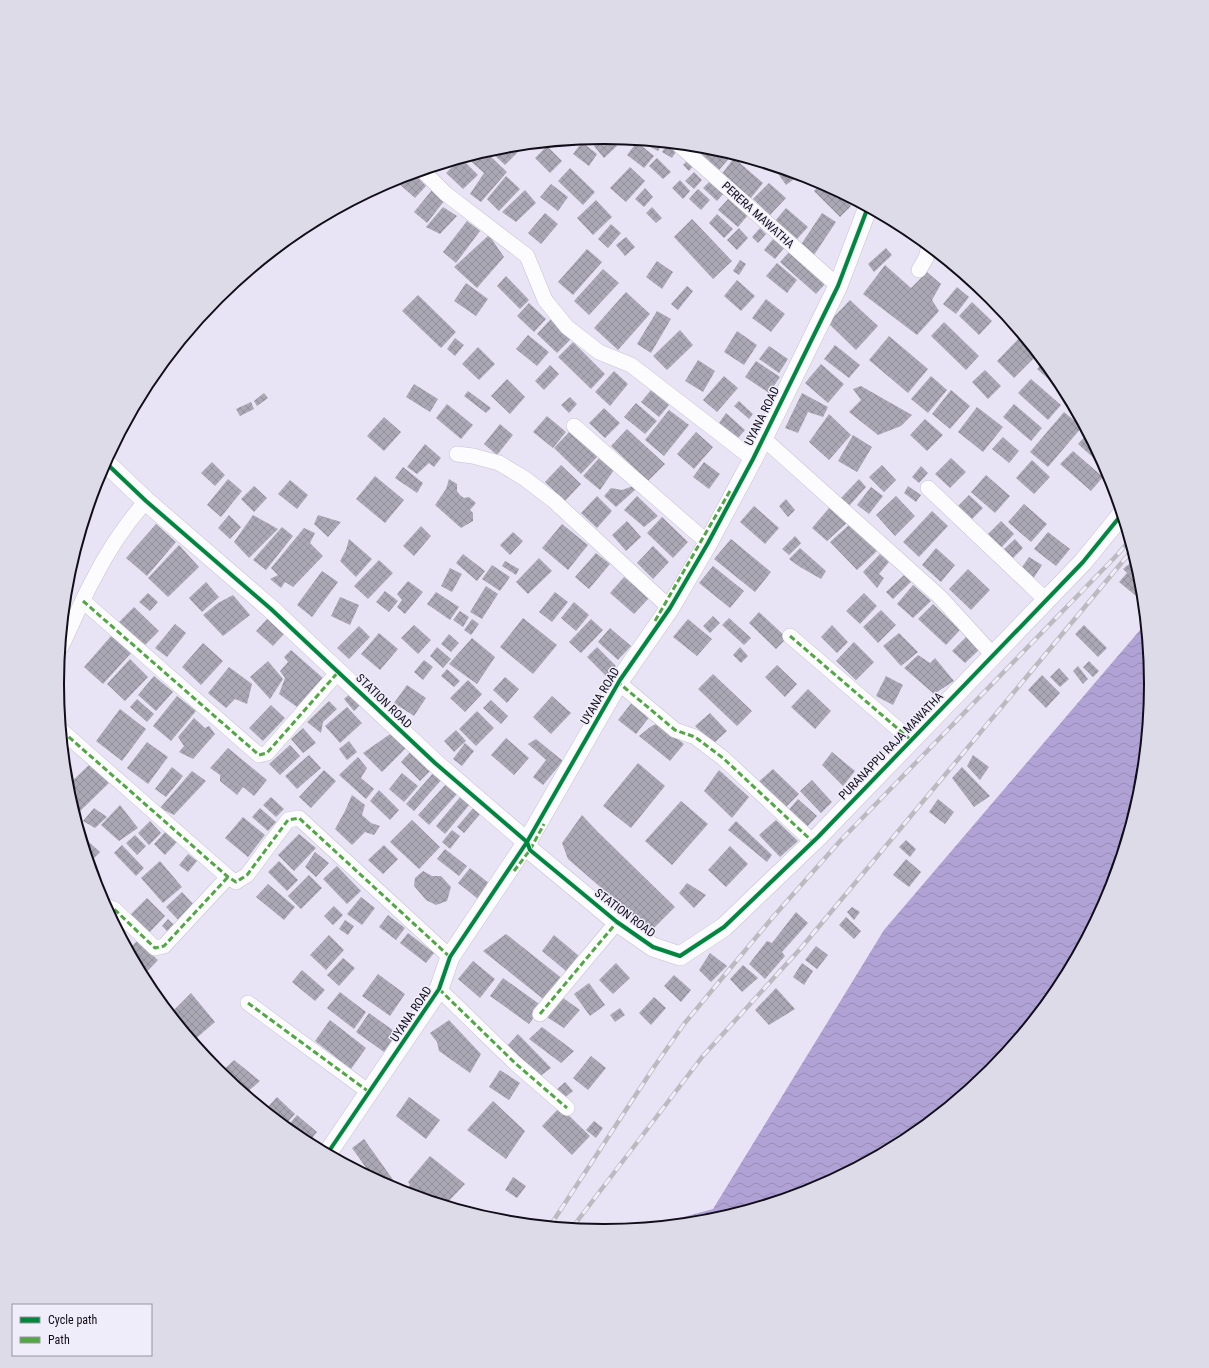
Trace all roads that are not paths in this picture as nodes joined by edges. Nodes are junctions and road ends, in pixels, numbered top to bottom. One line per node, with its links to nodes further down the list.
1 (684, 150): 6 (street, PERERA MAWATHA)
2 (426, 174): 10 (street)
3 (866, 211): 6 (street, UYANA ROAD)
4 (928, 251): 5 (street)
5 (919, 270)
6 (838, 286): 8 (street, UYANA ROAD)
7 (574, 426): 15 (street)
8 (763, 438): 10 (street, UYANA ROAD); 21 (street)
9 (457, 454): 18 (street)
10 (753, 459): 15 (street, UYANA ROAD)
11 (110, 467): 13 (street, STATION ROAD)
12 (928, 488): 16 (street)
13 (146, 501): 17 (street); 22 (street, STATION ROAD)
14 (1119, 518): 16 (street, PURANAPPU RAJA MAWATHA)
15 (708, 543): 18 (street, UYANA ROAD)
16 (1046, 600): 21 (street, PURANAPPU RAJA MAWATHA)
17 (83, 601): 19 (street); 22 (street)
18 (670, 608): 23 (street, UYANA ROAD)
19 (66, 636)
20 (790, 636): 25 (street)
21 (993, 655): 25 (street, PURANAPPU RAJA MAWATHA)
22 (339, 671): 26 (street, STATION ROAD)
23 (620, 680): 26 (street, UYANA ROAD); 27 (street)
24 (67, 736): 28 (street)
25 (911, 740): 27 (street, PURANAPPU RAJA MAWATHA)
26 (527, 842): 30 (street, STATION ROAD); 32 (street, UYANA ROAD)
27 (813, 842): 31 (street, PURANAPPU RAJA MAWATHA)
28 (228, 877): 29 (street); 32 (street)
29 (113, 909)
30 (617, 922): 31 (street, STATION ROAD); 35 (street)
31 (653, 947)
32 (450, 957): 33 (street, UYANA ROAD)
33 (439, 990): 36 (street, UYANA ROAD); 37 (street)
34 (248, 1003): 36 (street)
35 (540, 1014)
36 (369, 1092): 38 (street, UYANA ROAD)
37 (567, 1108)
38 (330, 1149)

